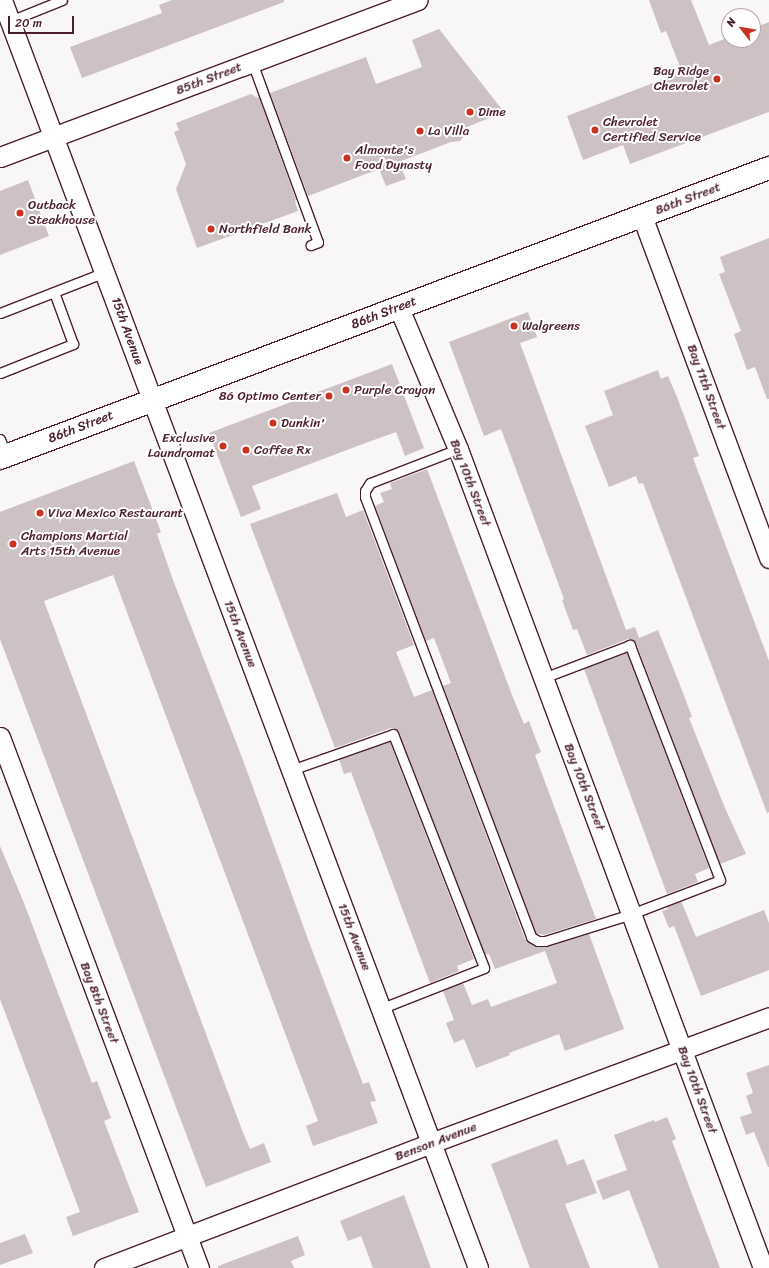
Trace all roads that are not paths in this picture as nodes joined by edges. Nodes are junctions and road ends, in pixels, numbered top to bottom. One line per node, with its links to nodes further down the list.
1 (2, 0): 4 (street, 15th Avenue)
2 (62, 0): 4 (lane)
3 (417, 0): 5 (street, 85th Street)
4 (10, 21): 6 (street, 15th Avenue)
5 (252, 62): 6 (street, 85th Street); 10 (lane)
6 (53, 137): 7 (street, 85th Street); 11 (street, 15th Avenue)
7 (0, 157)
8 (769, 168): 9 (main road, 86th Street)
9 (642, 216): 13 (main road, 86th Street); 19 (street, Bay 11th Street)
10 (311, 245)
11 (105, 272): 12 (lane); 16 (street, 15th Avenue)
12 (54, 292): 14 (lane); 15 (lane)
13 (399, 308): 16 (main road, 86th Street); 17 (street, Bay 10th Street)
14 (0, 313)
15 (0, 373)
16 (152, 400): 18 (main road, 86th Street); 22 (street, 15th Avenue)
17 (458, 449): 20 (street, Bay 10th Street); 23 (lane)
18 (2, 451)
19 (769, 558)
20 (543, 678): 23 (street, Bay 10th Street); 23 (lane)
21 (0, 738): 28 (street, Bay 8th Street)
22 (291, 770): 24 (street, 15th Avenue); 24 (lane)
23 (632, 914): 26 (street, Bay 10th Street)
24 (380, 1009): 27 (street, 15th Avenue)
25 (769, 1017): 26 (street, Benson Avenue)
26 (683, 1051): 27 (street, Benson Avenue); 32 (street, Bay 10th Street)
27 (431, 1143): 28 (street, Benson Avenue); 31 (street, 15th Avenue)
28 (187, 1237): 29 (street, Benson Avenue); 30 (street, Bay 8th Street)
29 (104, 1268)
30 (199, 1268)
31 (478, 1268)
32 (763, 1268)

